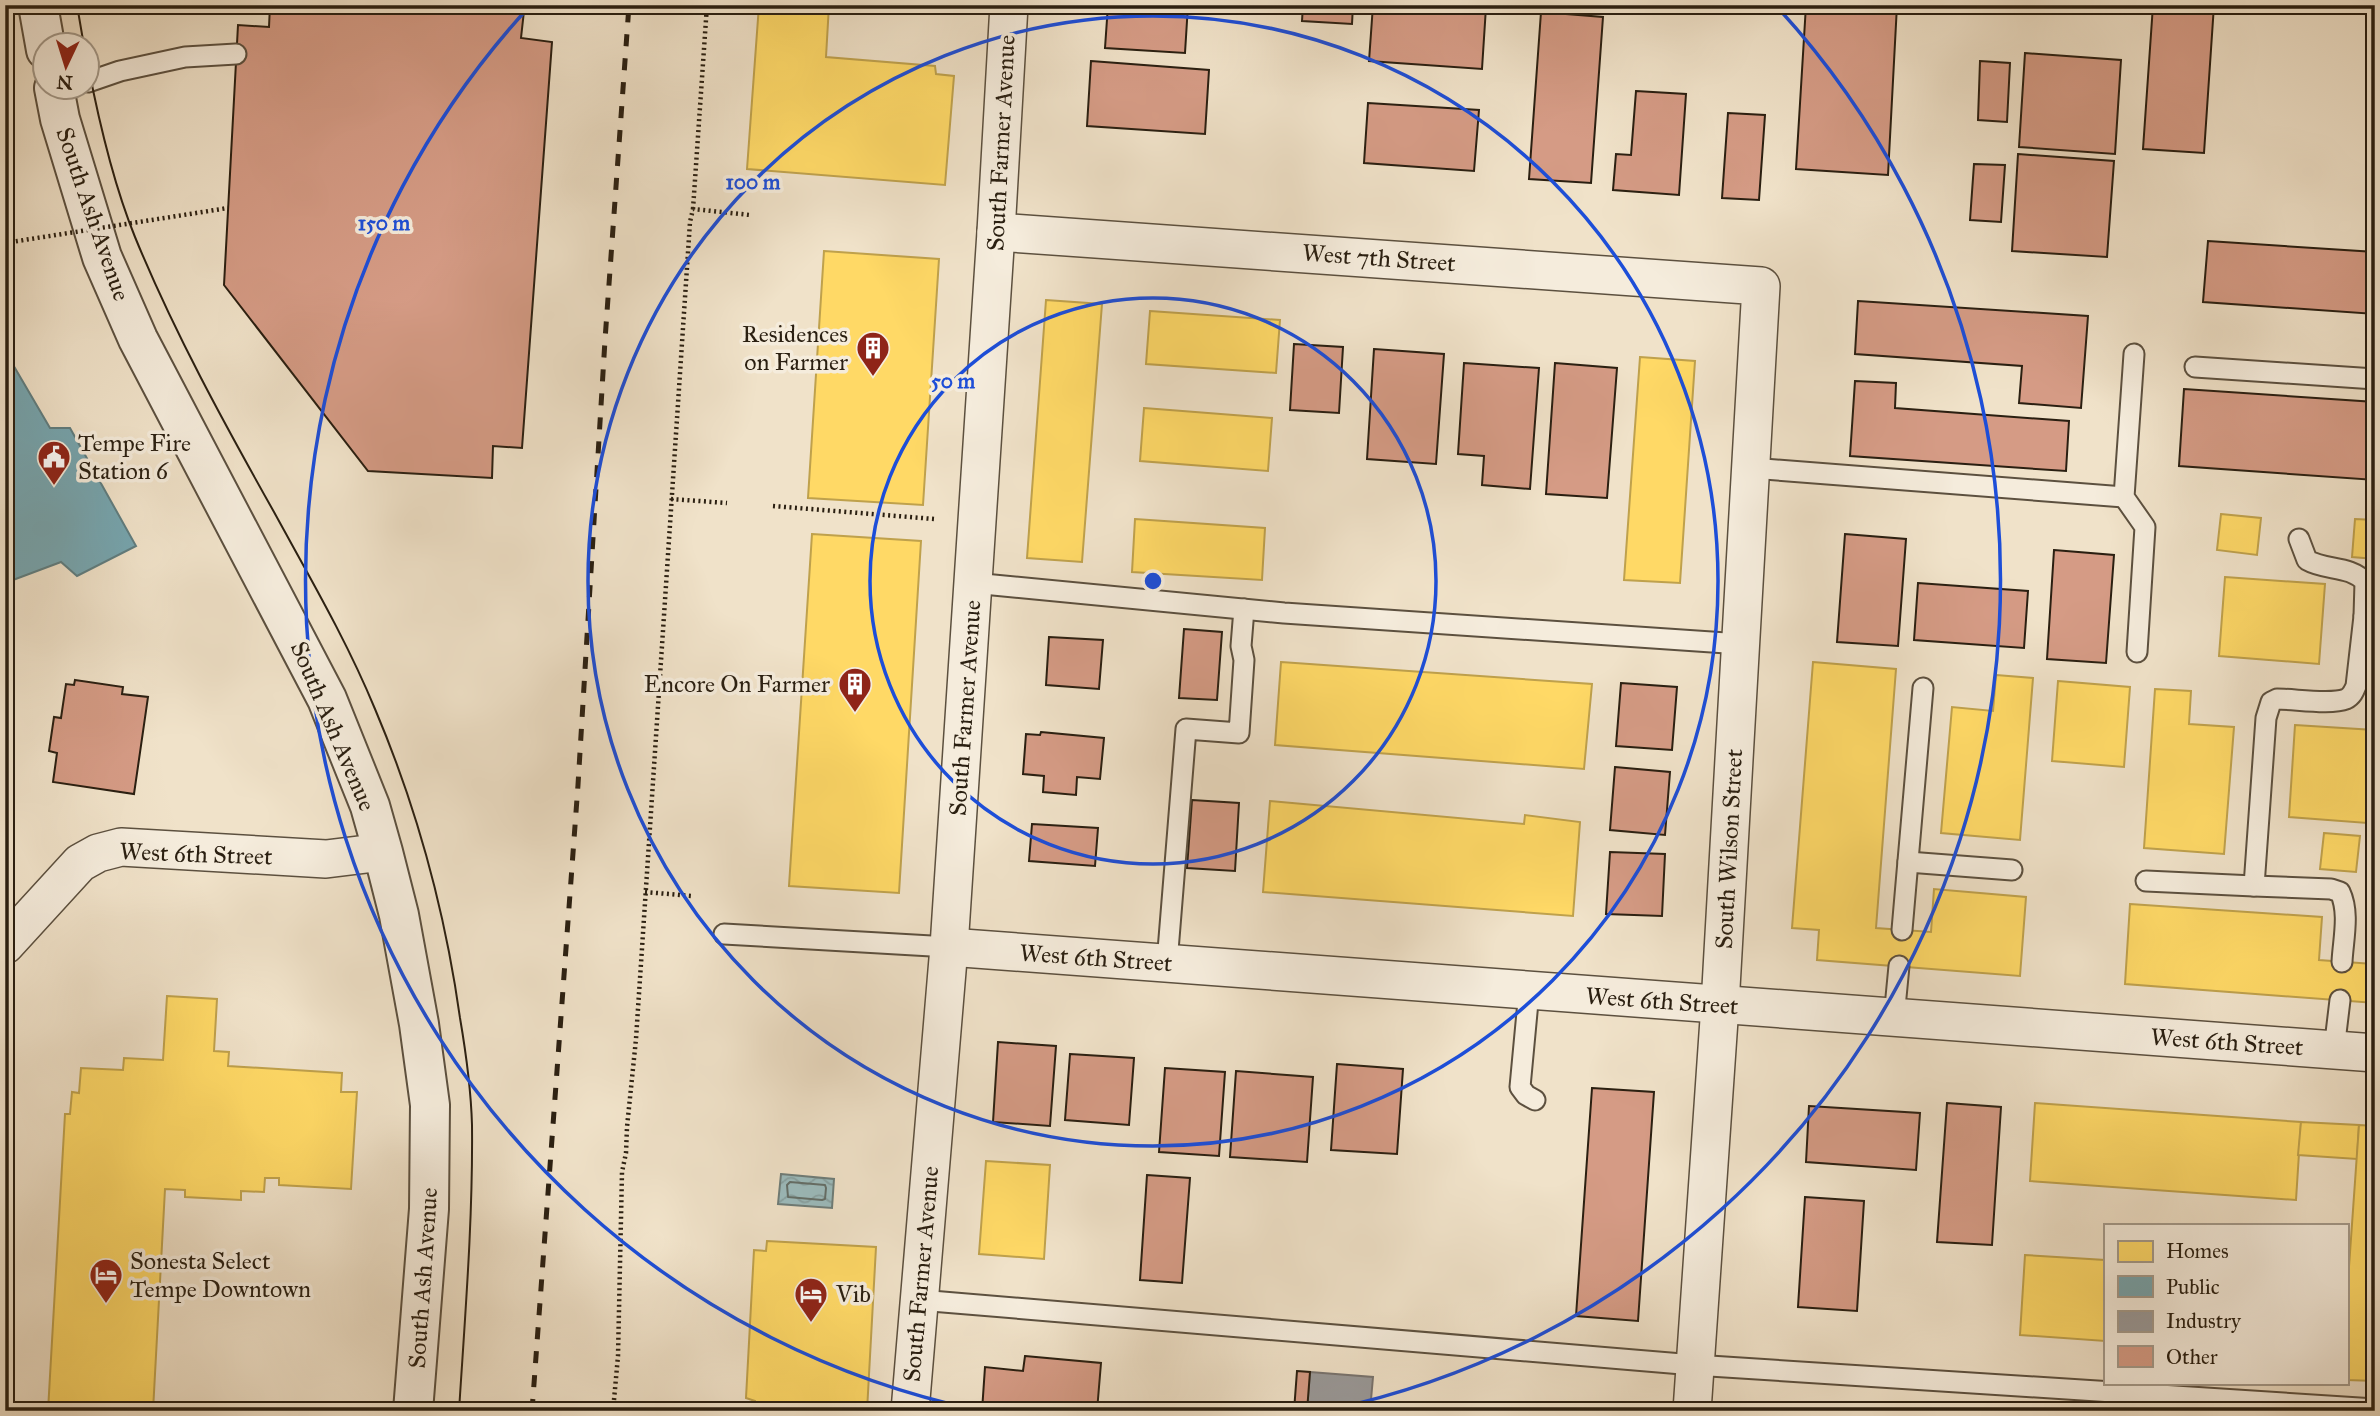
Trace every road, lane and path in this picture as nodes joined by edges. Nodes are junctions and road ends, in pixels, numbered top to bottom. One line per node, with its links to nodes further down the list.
1 (38, 5): 4 (street)
2 (707, 5): 9 (path)
3 (1009, 5): 11 (street, South Farmer Avenue)
4 (43, 32)
5 (236, 54): 6 (lane)
6 (102, 76)
7 (63, 102): 30 (street, South Ash Avenue)
8 (228, 208): 12 (path, bridge)
9 (694, 209): 10 (path); 19 (path)
10 (751, 215)
11 (996, 232): 13 (street, West 7th Street); 24 (street, South Farmer Avenue)
12 (5, 243)
13 (1761, 286): 17 (street, South Wilson Street)
14 (2134, 354): 18 (lane)
15 (2195, 367): 16 (lane)
16 (2375, 379)
17 (1751, 468): 18 (lane); 27 (street, South Wilson Street)
18 (2124, 497): 28 (lane)
19 (671, 499): 20 (path); 35 (path)
20 (727, 503)
21 (773, 506): 22 (path)
22 (934, 519)
23 (2299, 539): 26 (lane)
24 (973, 583): 25 (lane); 40 (street, South Farmer Avenue)
25 (1244, 609): 27 (lane); 42 (lane)
26 (2369, 616): 34 (lane)
27 (1741, 644): 46 (street, South Wilson Street)
28 (2137, 652)
29 (1923, 688): 31 (lane)
30 (383, 852): 39 (street, West 6th Street); 54 (street, South Ash Avenue)
31 (1908, 862): 32 (lane); 37 (lane)
32 (2012, 870)
33 (2146, 881): 34 (lane)
34 (2254, 886): 41 (lane)
35 (645, 892): 36 (path); 55 (path)
36 (692, 896)
37 (1902, 930)
38 (724, 934): 40 (lane)
39 (5, 945)
40 (948, 947): 42 (street, West 6th Street); 51 (street, South Farmer Avenue)
41 (2342, 962)
42 (1167, 963): 44 (street, West 6th Street)
43 (1899, 966): 47 (lane)
44 (1529, 991): 46 (street, West 6th Street); 50 (lane)
45 (2340, 1000): 48 (lane)
46 (1720, 1005): 47 (street, West 6th Street); 52 (street, South Wilson Street)
47 (1894, 1018): 48 (street, West 6th Street)
48 (2334, 1050): 49 (street, West 6th Street)
49 (2375, 1053)
50 (1535, 1100)
51 (919, 1300): 52 (lane); 56 (street, South Farmer Avenue)
52 (1694, 1365): 53 (lane); 57 (street, South Wilson Street)
53 (2375, 1409)
54 (413, 1411)
55 (613, 1411)
56 (910, 1411)
57 (1692, 1411)

